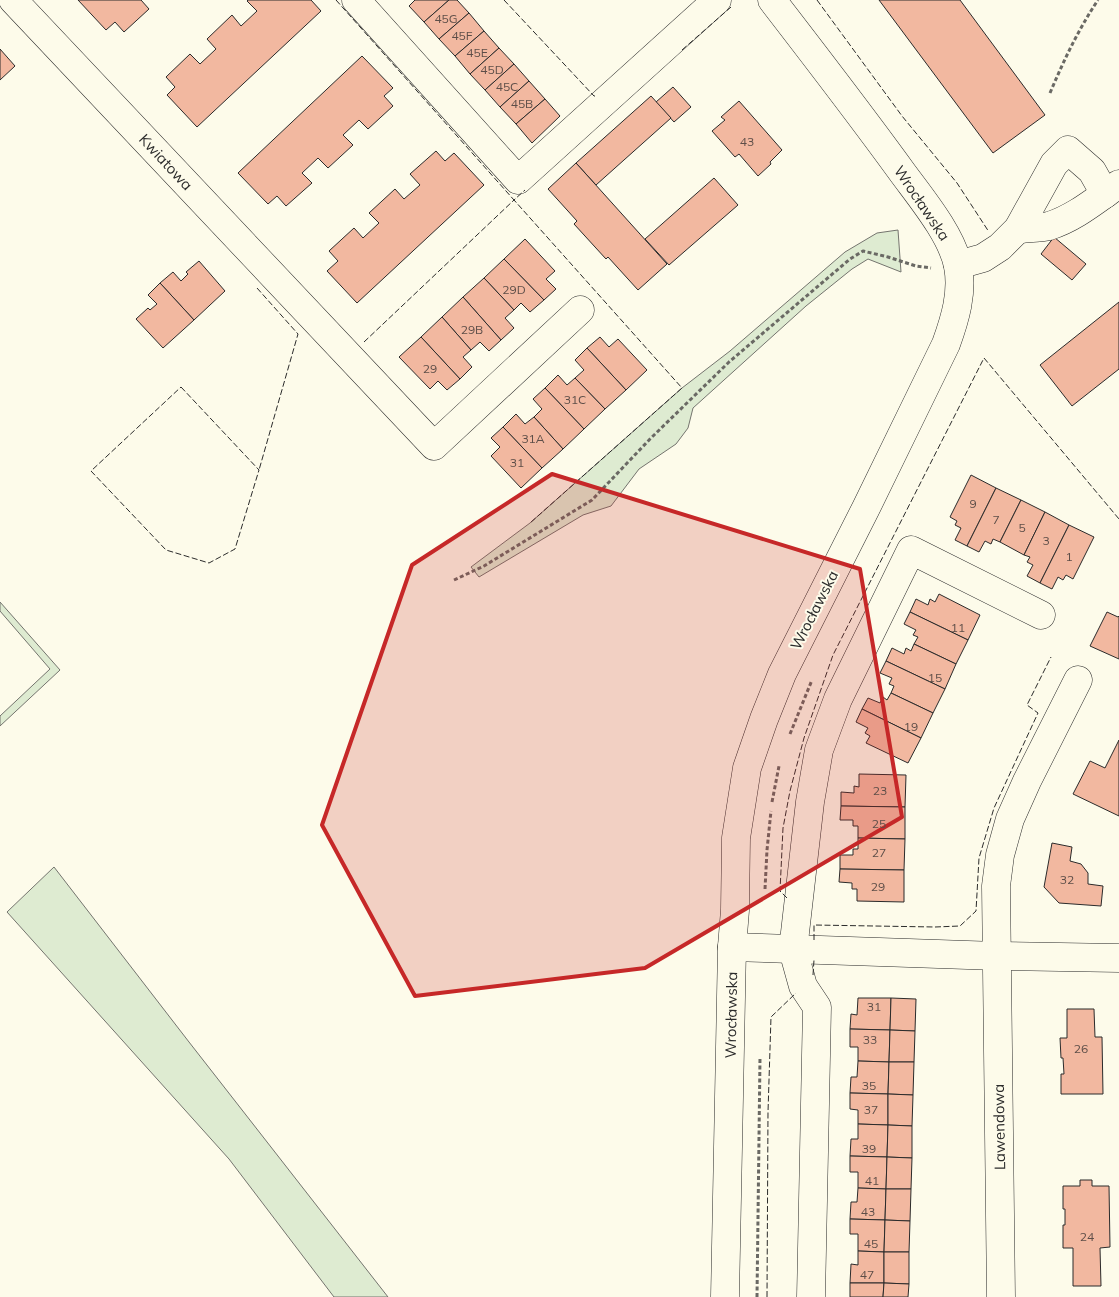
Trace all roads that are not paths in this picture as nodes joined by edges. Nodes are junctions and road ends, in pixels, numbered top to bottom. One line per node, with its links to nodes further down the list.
1 (14, 0): 8 (street, Kwiatowa)
2 (356, 0): 3 (street)
3 (717, 0)
4 (772, 0): 7 (street, Wrocławska)
5 (1112, 189): 6 (street); 6 (street)
6 (1018, 229): 7 (street)
7 (958, 265): 11 (street, Wrocławska)
8 (580, 310)
9 (1041, 615): 12 (street)
10 (1078, 680): 13 (street, Lawendowa)
11 (732, 947): 12 (street); 15 (street, Wrocławska)
12 (792, 950): 13 (street); 16 (street)
13 (997, 956): 14 (street); 17 (street, Lawendowa)
14 (1119, 958)
15 (725, 1297)
16 (811, 1297)
17 (1001, 1297)

